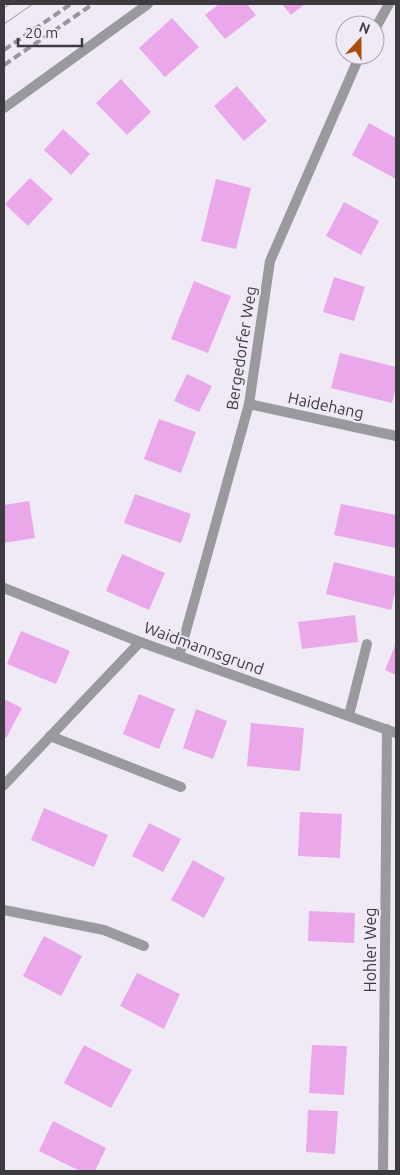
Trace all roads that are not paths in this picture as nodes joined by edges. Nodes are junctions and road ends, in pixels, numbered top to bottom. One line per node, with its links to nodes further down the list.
1 (148, 4): 5 (street)
2 (390, 4): 3 (street)
3 (383, 15)
4 (356, 65): 6 (street, Bergedorfer Weg)
5 (4, 108)
6 (249, 404): 7 (street, Haidehang); 11 (street, Bergedorfer Weg)
7 (396, 436)
8 (4, 588): 9 (street, Waidmannsgrund)
9 (140, 642): 11 (street, Waidmannsgrund); 14 (street)
10 (367, 644): 12 (street)
11 (179, 656): 12 (street, Waidmannsgrund)
12 (349, 716): 13 (street, Waidmannsgrund)
13 (392, 731): 19 (street, Hohler Weg)
14 (50, 736): 15 (street); 16 (street)
15 (4, 785)
16 (181, 787)
17 (4, 910): 18 (street)
18 (144, 946)
19 (383, 1171)

